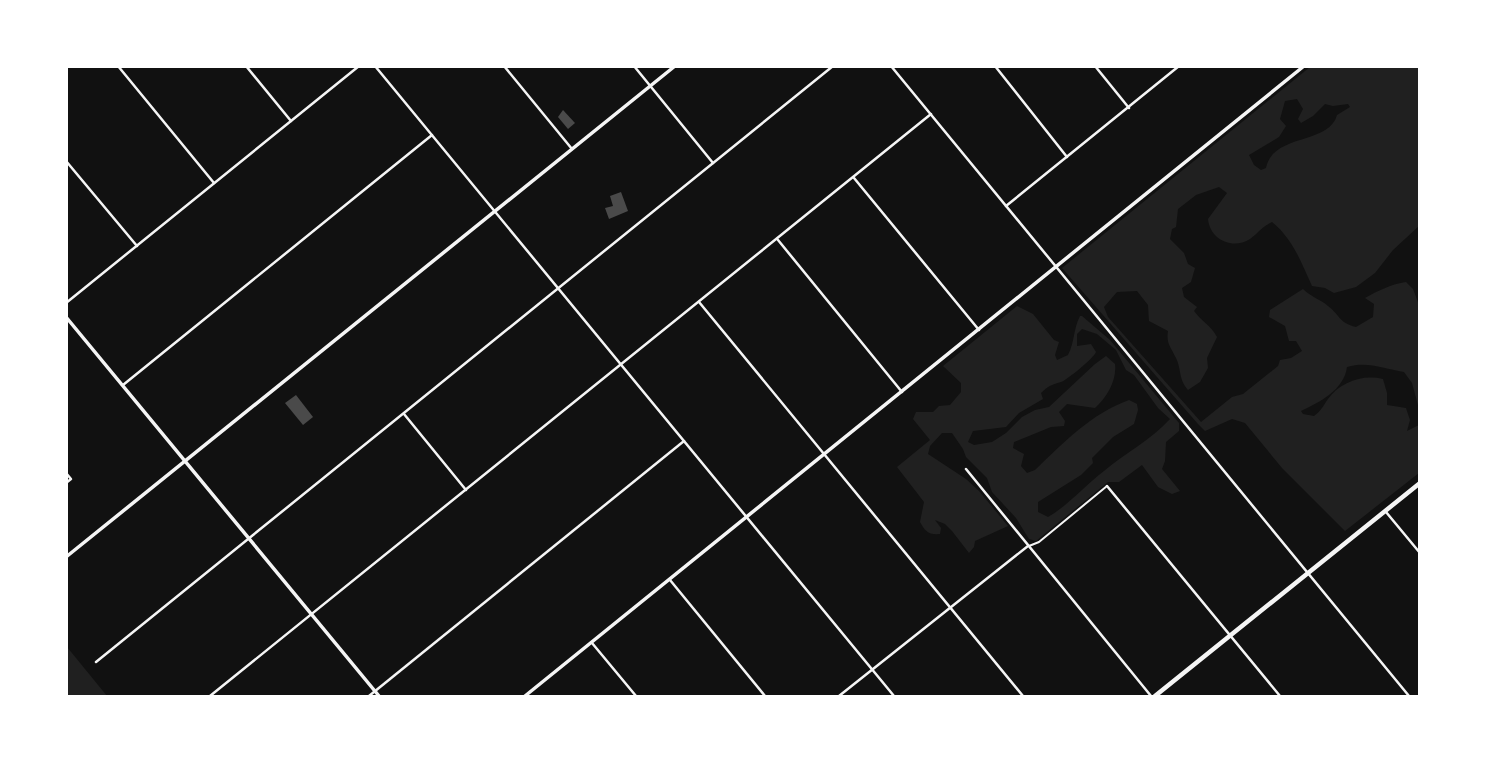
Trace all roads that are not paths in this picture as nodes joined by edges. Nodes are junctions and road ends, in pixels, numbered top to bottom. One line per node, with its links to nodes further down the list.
1 (118, 66): 24 (street)
2 (246, 66): 17 (street)
3 (359, 66): 17 (street)
4 (375, 66): 18 (street)
5 (504, 66): 19 (street)
6 (634, 66): 14 (street)
7 (675, 66): 14 (street)
8 (832, 66): 22 (street)
9 (891, 66): 16 (street)
10 (995, 66): 20 (street)
11 (1095, 66): 15 (street)
12 (1179, 66): 15 (street)
13 (1304, 66): 29 (street)
14 (650, 87): 19 (street); 22 (street)
15 (1129, 108): 20 (street)
16 (931, 114): 23 (street); 25 (street)
17 (292, 121): 24 (street)
18 (432, 135): 26 (street); 36 (street)
19 (572, 149): 26 (street)
20 (1068, 157): 25 (street)
21 (66, 160): 28 (street)
22 (713, 163): 30 (street)
23 (853, 177): 27 (street); 34 (street)
24 (215, 183): 28 (street)
25 (1006, 206): 29 (street)
26 (495, 212): 30 (street); 41 (street)
27 (777, 239): 31 (street); 37 (street)
28 (137, 246): 32 (street)
29 (1056, 267): 34 (street); 54 (street)
30 (558, 288): 35 (street); 38 (street)
31 (699, 302): 35 (street); 40 (street)
32 (66, 303)
33 (66, 317): 36 (street)
34 (979, 330): 37 (street)
35 (622, 364): 39 (street); 47 (street)
36 (123, 385): 41 (street)
37 (902, 392): 40 (street)
38 (404, 413): 47 (street); 50 (street)
39 (684, 441): 49 (street); 62 (street)
40 (824, 455): 49 (street); 56 (street)
41 (186, 462): 50 (street); 53 (street)
42 (966, 469): 51 (street)
43 (66, 473): 44 (street)
44 (66, 482)
45 (1419, 483): 48 (main road)
46 (1107, 486): 51 (lane); 58 (street)
47 (466, 490): 57 (street)
48 (1385, 511): 52 (street); 54 (main road)
49 (747, 517): 55 (street); 61 (street)
50 (249, 539): 57 (street); 60 (street)
51 (1028, 546): 56 (street); 71 (street)
52 (1419, 553)
53 (66, 557)
54 (1308, 573): 58 (main road); 73 (street)
55 (669, 580): 59 (street); 67 (street)
56 (950, 609): 61 (street); 70 (street)
57 (312, 615): 62 (street); 63 (street)
58 (1230, 636): 71 (main road); 72 (street)
59 (592, 643): 65 (street); 66 (street)
60 (96, 662)
61 (874, 671): 68 (street); 69 (street)
62 (377, 694): 64 (street)
63 (210, 696)
64 (369, 696)
65 (525, 696)
66 (636, 696)
67 (765, 696)
68 (839, 696)
69 (894, 696)
70 (1023, 696)
71 (1153, 696)
72 (1280, 696)
73 (1409, 696)

